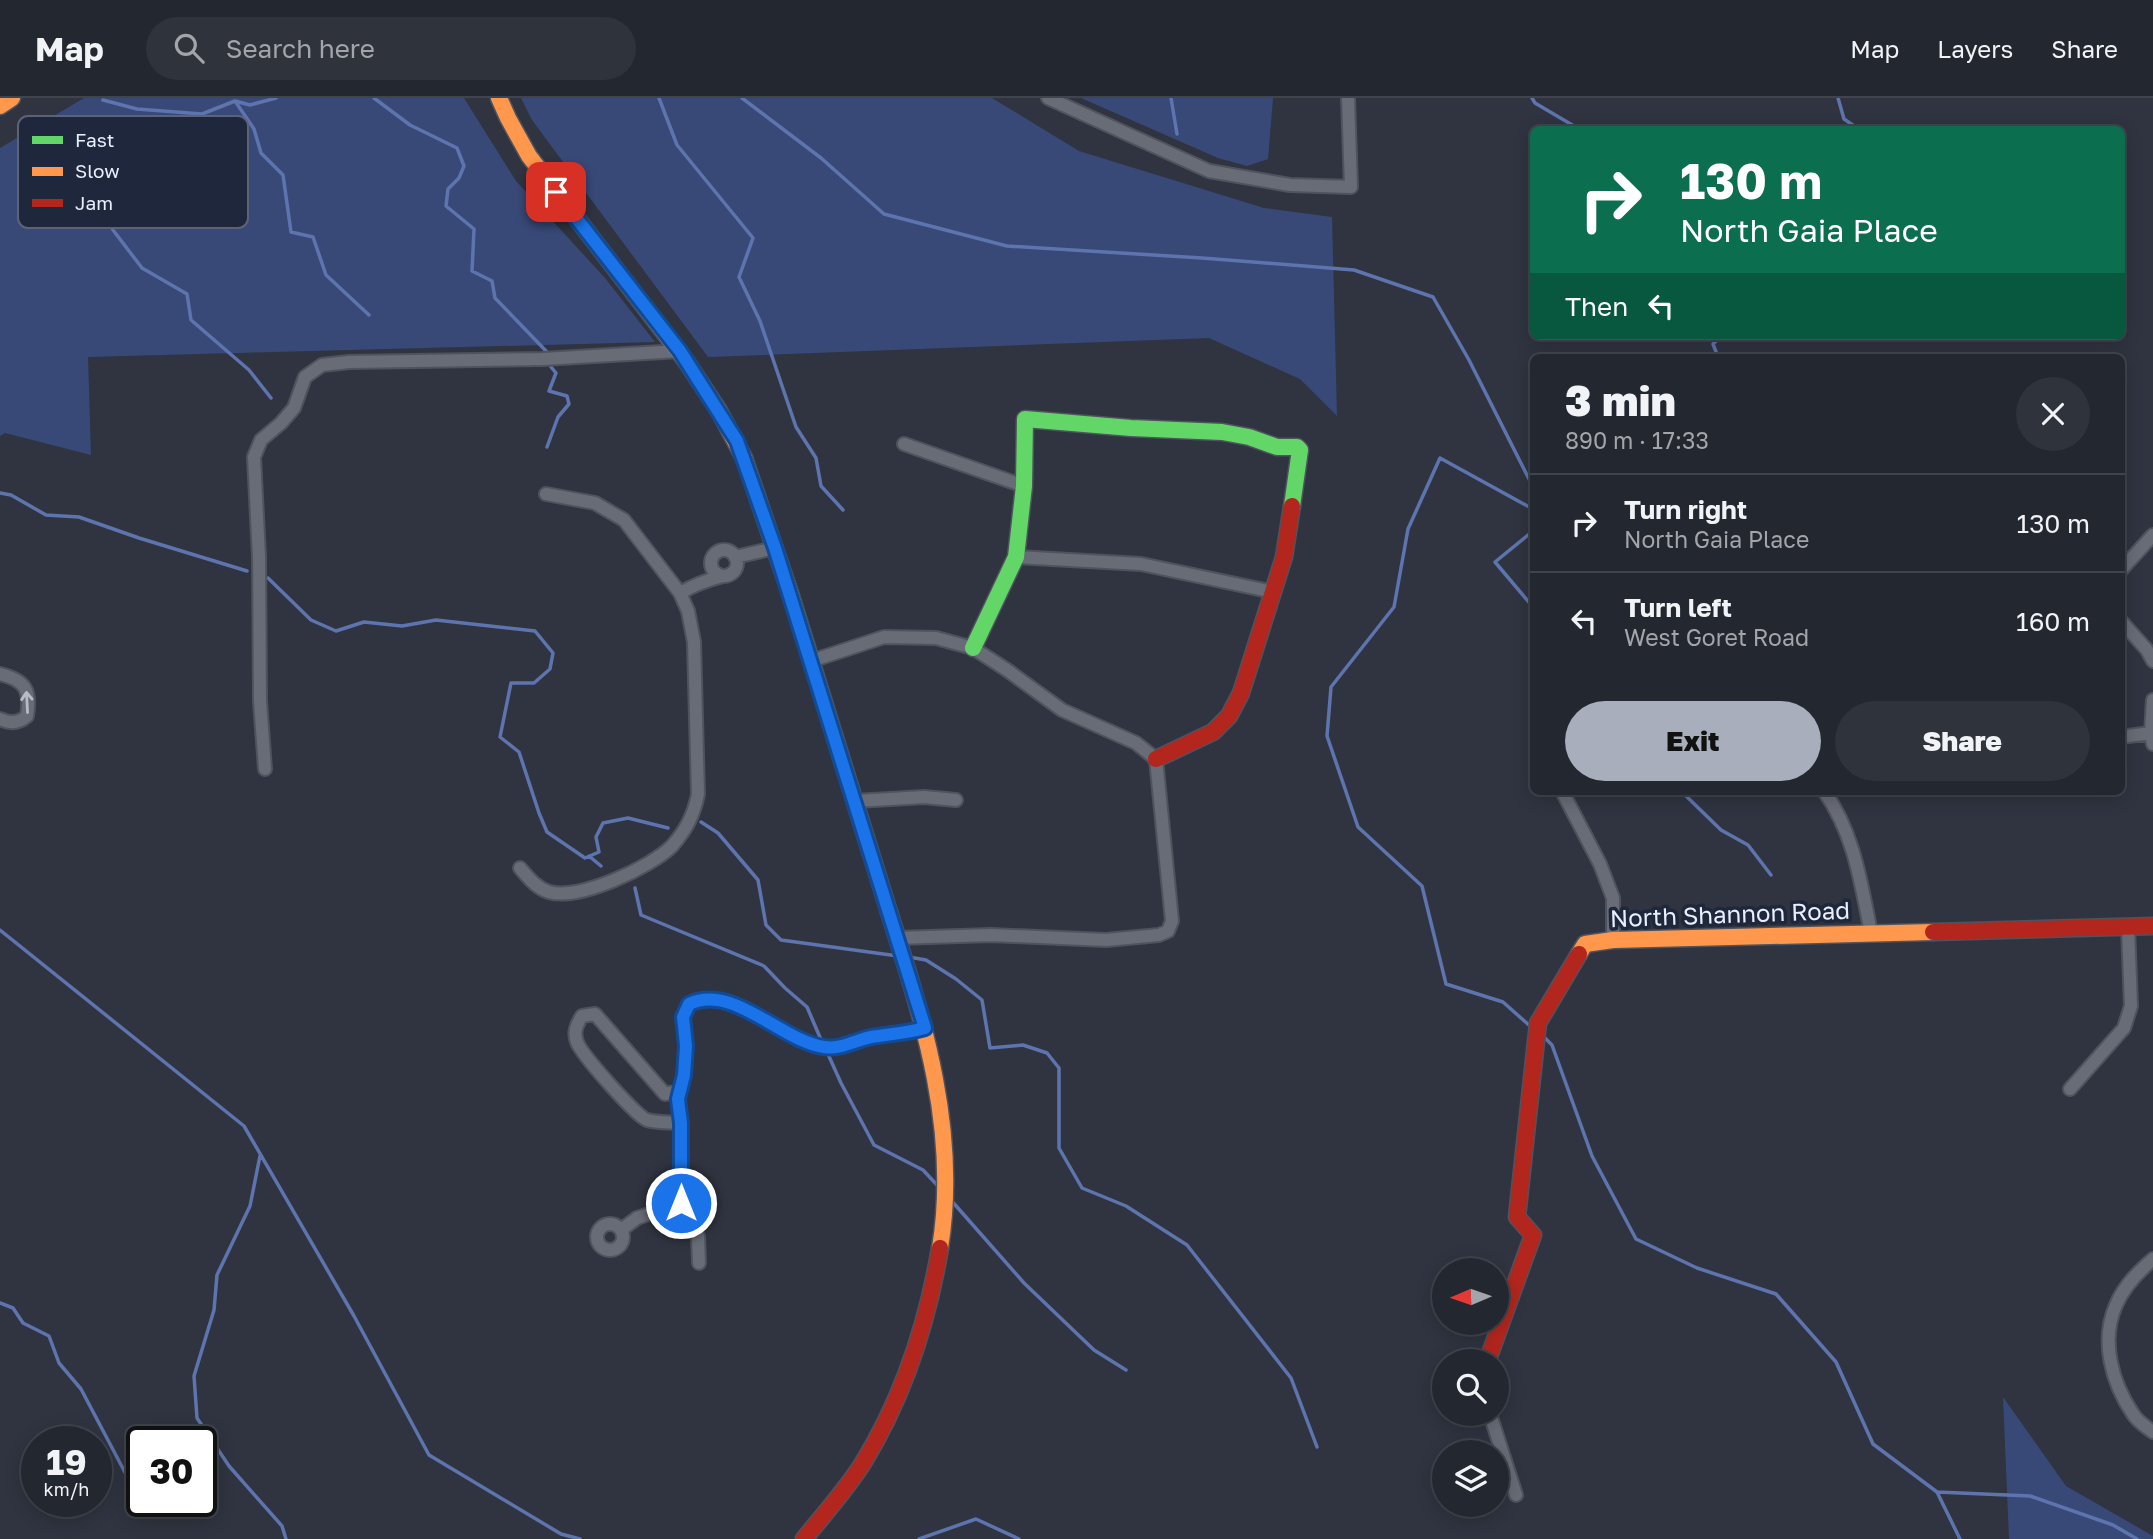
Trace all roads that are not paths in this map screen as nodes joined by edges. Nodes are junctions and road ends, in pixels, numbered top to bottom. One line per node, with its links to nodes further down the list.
1 (12, 98): 5 (street)
2 (499, 98): 6 (street)
3 (1048, 98): 4 (street)
4 (1348, 98)
5 (0, 106)
6 (680, 351): 11 (street); 30 (street)
7 (904, 444): 8 (street)
8 (1024, 486): 13 (street); 18 (street)
9 (546, 494): 19 (street)
10 (2153, 535): 15 (street)
11 (775, 548): 12 (street); 22 (street)
12 (735, 557): 14 (street); 16 (street)
13 (1016, 557): 18 (street); 21 (street)
14 (711, 562): 16 (street); 17 (street)
15 (2125, 566)
16 (723, 576): 17 (street)
17 (695, 583): 19 (street)
18 (1273, 592): 29 (street)
19 (680, 593): 35 (street)
20 (2125, 625): 23 (street)
21 (973, 648): 22 (street); 29 (street)
22 (811, 661): 34 (street)
23 (2153, 661)
24 (0, 674): 26 (street, one-way to 24)
25 (2153, 700): 28 (street)
26 (0, 719)
27 (2125, 737): 28 (street)
28 (2152, 739)
29 (1156, 759): 39 (street)
30 (265, 769)
31 (1564, 795): 40 (street)
32 (1827, 795): 38 (street)
33 (956, 800): 34 (street)
34 (856, 802): 39 (street)
35 (520, 868)
36 (2153, 926): 37 (street, North Shannon Road)
37 (2128, 927): 38 (street, North Shannon Road); 42 (street)
38 (1871, 933): 40 (street, North Shannon Road)
39 (897, 938): 41 (street)
40 (1613, 940): 49 (street, North Shannon Road)
41 (925, 1028): 43 (street); 53 (street)
42 (2070, 1089)
43 (680, 1091): 44 (street); 44 (street)
44 (681, 1123): 45 (street)
45 (681, 1203): 46 (street); 48 (street)
46 (621, 1230)
47 (2153, 1259): 51 (street)
48 (699, 1263)
49 (1492, 1349)
50 (1494, 1426): 52 (street)
51 (2153, 1432)
52 (1516, 1495)
53 (804, 1539)

